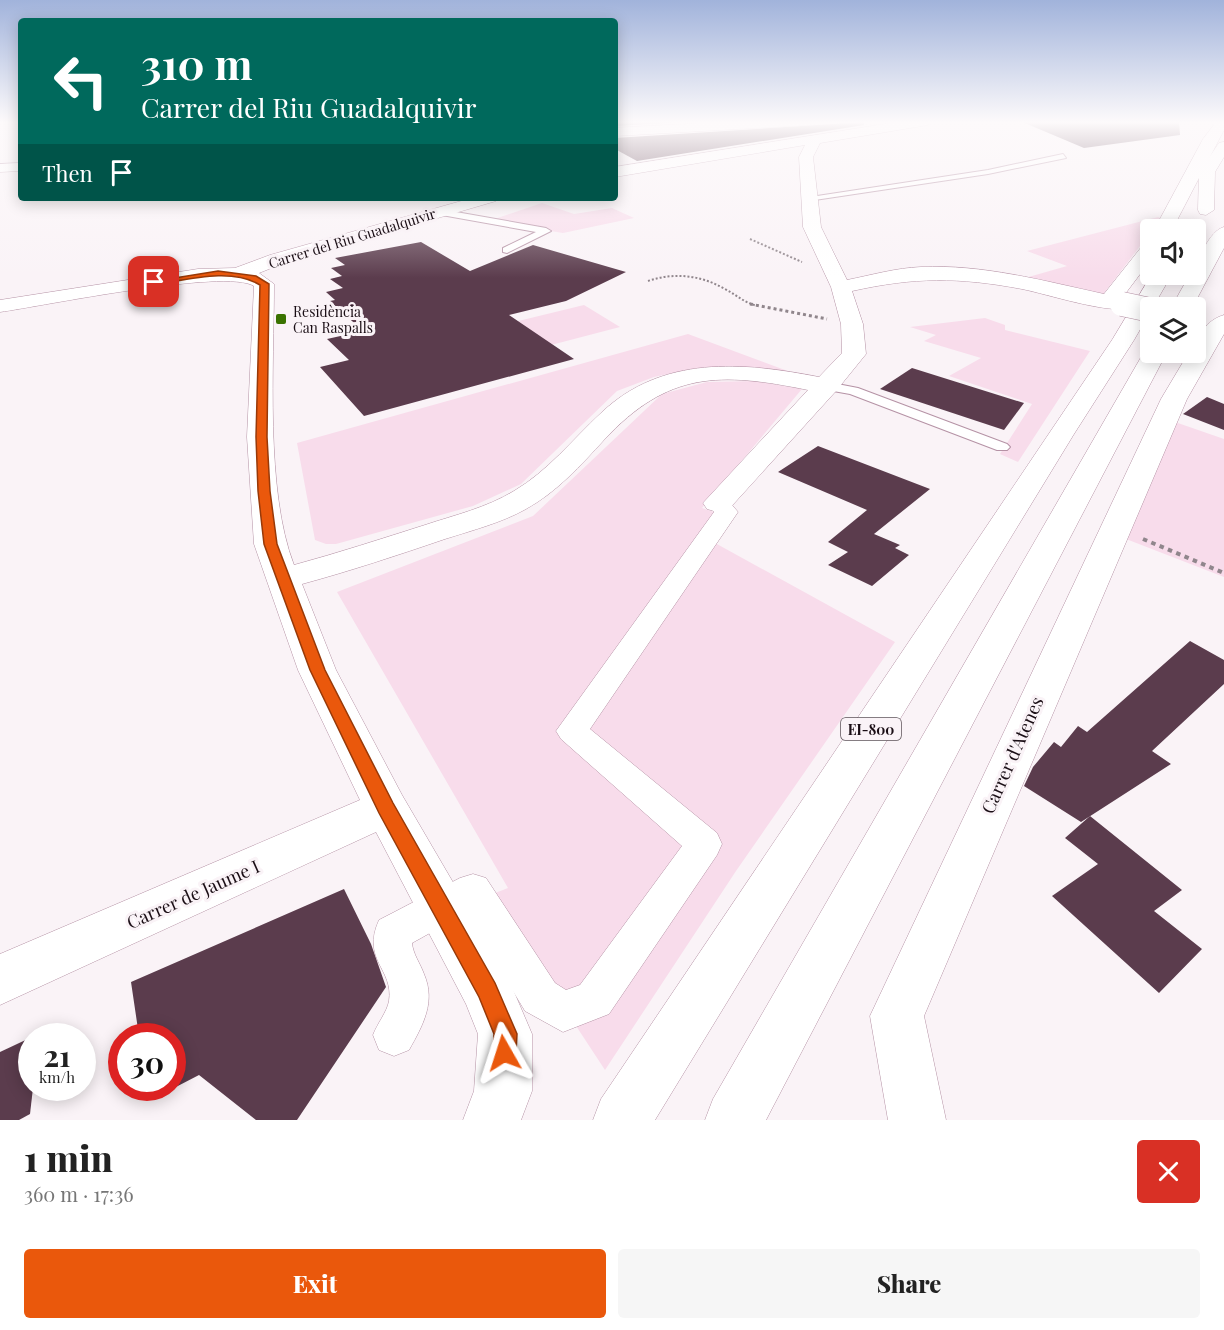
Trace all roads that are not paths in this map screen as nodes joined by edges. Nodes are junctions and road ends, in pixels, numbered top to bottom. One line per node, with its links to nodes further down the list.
1 (807, 173): 6 (main road)
2 (979, 173): 6 (lane)
3 (1192, 173): 9 (main road)
4 (1207, 173): 5 (main road)
5 (1224, 183)
6 (808, 198): 14 (main road)
7 (479, 201): 8 (main road, Carrer del Riu Guadalquivir)
8 (439, 212): 11 (lane); 13 (main road, Carrer del Riu Guadalquivir)
9 (1169, 219)
10 (1224, 232): 16 (main road)
11 (507, 250)
12 (1140, 264): 17 (main road)
13 (238, 274): 18 (main road, Carrer del Riu Guadalquivir); 25 (main road)
14 (838, 282): 17 (main road); 22 (main road)
15 (1156, 285): 31 (main road, EI-800)
16 (1187, 297)
17 (1115, 303): 19 (main road, bridge)
18 (0, 306)
19 (1140, 308)
20 (1212, 326): 33 (main road, Carrer d'Atenes)
21 (1150, 363): 32 (main road)
22 (827, 386): 23 (lane); 24 (main road); 25 (main road)
23 (1002, 447)
24 (718, 503): 27 (street)
25 (282, 579): 26 (main road)
26 (386, 808): 27 (main road); 28 (main road, Carrer de Jaume I)
27 (441, 906): 29 (street); 30 (main road)
28 (0, 980)
29 (394, 1035)
30 (492, 1120)
31 (621, 1120)
32 (734, 1120)
33 (917, 1120)

